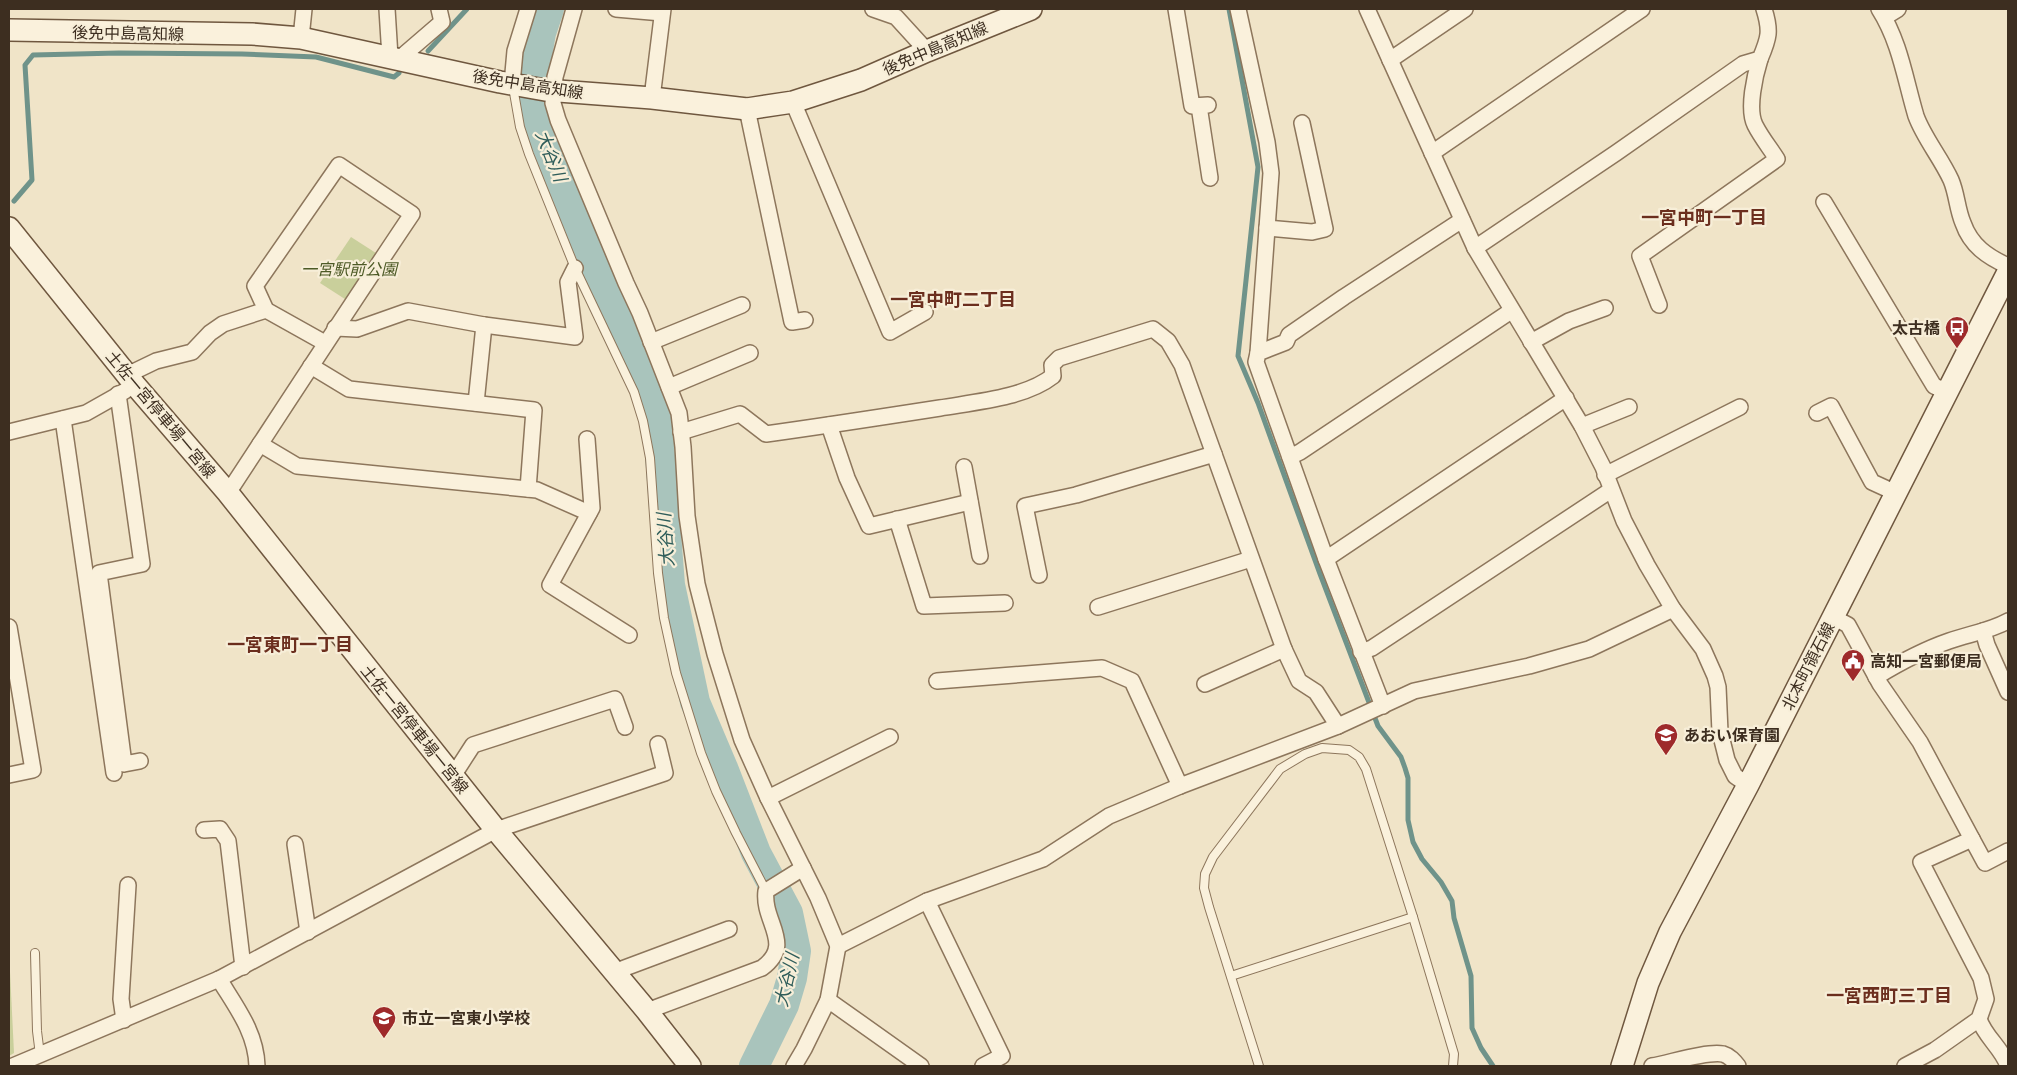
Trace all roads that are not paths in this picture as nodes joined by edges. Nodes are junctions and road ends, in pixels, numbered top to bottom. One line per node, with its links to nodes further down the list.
1 (304, 9): 19 (street)
2 (387, 9): 21 (street)
3 (439, 9): 21 (street)
4 (528, 9): 24 (street)
5 (574, 9): 25 (street)
6 (616, 9): 16 (street)
7 (873, 9): 20 (street)
8 (1032, 9): 20 (main road, 後免中島高知線)
9 (1176, 9): 31 (street)
10 (1238, 9): 35 (street)
11 (1367, 9): 23 (street)
12 (1465, 9): 23 (street)
13 (1642, 9): 30 (street)
14 (1764, 9): 22 (street)
15 (1898, 9): 17 (street)
16 (662, 11): 26 (street)
17 (1882, 13): 37 (street)
18 (9, 30): 19 (main road, 後免中島高知線)
19 (301, 38): 21 (main road, 後免中島高知線)
20 (926, 51): 27 (main road, 後免中島高知線)
21 (394, 58): 24 (main road, 後免中島高知線)
22 (1760, 59): 36 (street); 41 (street)
23 (1390, 60): 30 (street)
24 (512, 84): 25 (main road, 後免中島高知線); 38 (lane)
25 (550, 91): 26 (main road, 後免中島高知線); 49 (street)
26 (652, 98): 28 (main road, 後免中島高知線)
27 (793, 102): 28 (main road, 後免中島高知線); 45 (street)
28 (747, 109): 46 (street)
29 (1302, 123): 35 (street)
30 (1432, 153): 33 (street)
31 (1210, 178)
32 (1824, 202): 57 (street)
33 (1462, 220): 36 (street); 52 (street)
34 (9, 228): 55 (main road, 土佐一宮停車場一宮線)
35 (1267, 228): 52 (street)
36 (1475, 248): 44 (street)
37 (2008, 266)
38 (574, 268): 47 (street); 118 (lane)
39 (2008, 272): 57 (main road, 北本町領石線)
40 (742, 305): 49 (street)
41 (1659, 305)
42 (1605, 308): 50 (street)
43 (266, 310): 48 (street); 51 (street); 55 (street)
44 (1511, 310): 50 (street); 71 (street)
45 (925, 312)
46 (805, 320)
47 (484, 325): 48 (street); 59 (street)
48 (335, 328): 51 (street)
49 (651, 342): 56 (street)
50 (1531, 342): 58 (street)
51 (325, 343): 54 (street)
52 (1258, 352): 71 (street)
53 (750, 353): 56 (street)
54 (311, 366): 59 (street); 69 (street)
55 (126, 385): 63 (street); 77 (main road, 土佐一宮停車場一宮線); 104 (street)
56 (669, 388): 67 (street)
57 (1948, 392): 76 (main road, 北本町領石線)
58 (1566, 398): 65 (street); 83 (street)
59 (476, 403): 74 (street)
60 (1740, 406): 73 (street)
61 (1629, 407): 65 (street)
62 (1817, 413): 76 (street)
63 (63, 419): 66 (street); 105 (street)
64 (830, 425): 67 (street); 70 (street); 80 (street)
65 (1582, 426): 73 (street)
66 (9, 432)
67 (681, 432): 110 (street)
68 (587, 439): 79 (street)
69 (260, 444): 74 (street); 77 (street)
70 (1214, 454): 82 (street); 84 (street)
71 (1290, 457): 83 (street)
72 (964, 468): 78 (street)
73 (1605, 475): 75 (street)
74 (528, 489): 79 (street)
75 (1611, 490): 87 (street); 94 (street)
76 (1896, 493): 88 (main road, 北本町領石線)
77 (228, 494): 107 (main road, 土佐一宮停車場一宮線)
78 (970, 502): 80 (street); 81 (street)
79 (588, 513): 92 (street)
80 (897, 520): 85 (street)
81 (980, 556)
82 (1251, 558): 86 (street); 93 (street)
83 (1326, 559): 94 (street)
84 (1039, 575)
85 (1005, 603)
86 (1098, 607)
87 (1673, 609): 99 (street); 109 (street)
88 (1834, 617): 95 (street); 109 (main road, 北本町領石線)
89 (2008, 621): 91 (street)
90 (9, 627): 106 (street)
91 (1983, 631): 95 (street); 98 (street)
92 (628, 635)
93 (1284, 649): 97 (street); 100 (street)
94 (1361, 652): 99 (street)
95 (1876, 677): 113 (street)
96 (938, 681): 108 (street)
97 (1205, 684)
98 (2008, 692)
99 (1376, 709): 100 (street)
100 (1338, 726): 108 (street)
101 (624, 727): 107 (street)
102 (890, 737): 110 (street)
103 (658, 744): 112 (street)
104 (140, 761)
105 (114, 773)
106 (9, 774)
107 (453, 776): 112 (main road, 土佐一宮停車場一宮線)
108 (1180, 786): 119 (street)
109 (1748, 786): 142 (main road, 北本町領石線)
110 (768, 798): 116 (street)
111 (204, 830): 125 (street)
112 (496, 830): 122 (street); 126 (main road, 土佐一宮停車場一宮線)
113 (1972, 839): 115 (street); 131 (street)
114 (295, 844): 122 (street)
115 (2008, 851)
116 (803, 868): 118 (street); 123 (street)
117 (128, 885): 132 (street)
118 (766, 891): 130 (street)
119 (927, 901): 123 (street); 139 (street)
120 (1413, 917): 127 (lane); 127 (lane); 141 (lane)
121 (729, 930): 126 (street)
122 (308, 932): 125 (street)
123 (838, 946): 129 (street)
124 (35, 952): 133 (lane)
125 (243, 967): 128 (street)
126 (614, 972): 130 (main road, 土佐一宮停車場一宮線)
127 (1231, 976): 140 (lane)
128 (219, 980): 132 (street); 135 (street)
129 (828, 1000): 137 (street); 138 (street)
130 (647, 1011): 136 (main road, 土佐一宮停車場一宮線)
131 (1979, 1019): 145 (street); 146 (street)
132 (124, 1020): 133 (street)
133 (40, 1055): 134 (street)
134 (13, 1066)
135 (257, 1066)
136 (690, 1066)
137 (794, 1066)
138 (921, 1066)
139 (983, 1066)
140 (1259, 1066)
141 (1453, 1066)
142 (1622, 1066)
143 (1652, 1066): 144 (street)
144 (1738, 1066)
145 (1905, 1066)
146 (2008, 1066)

